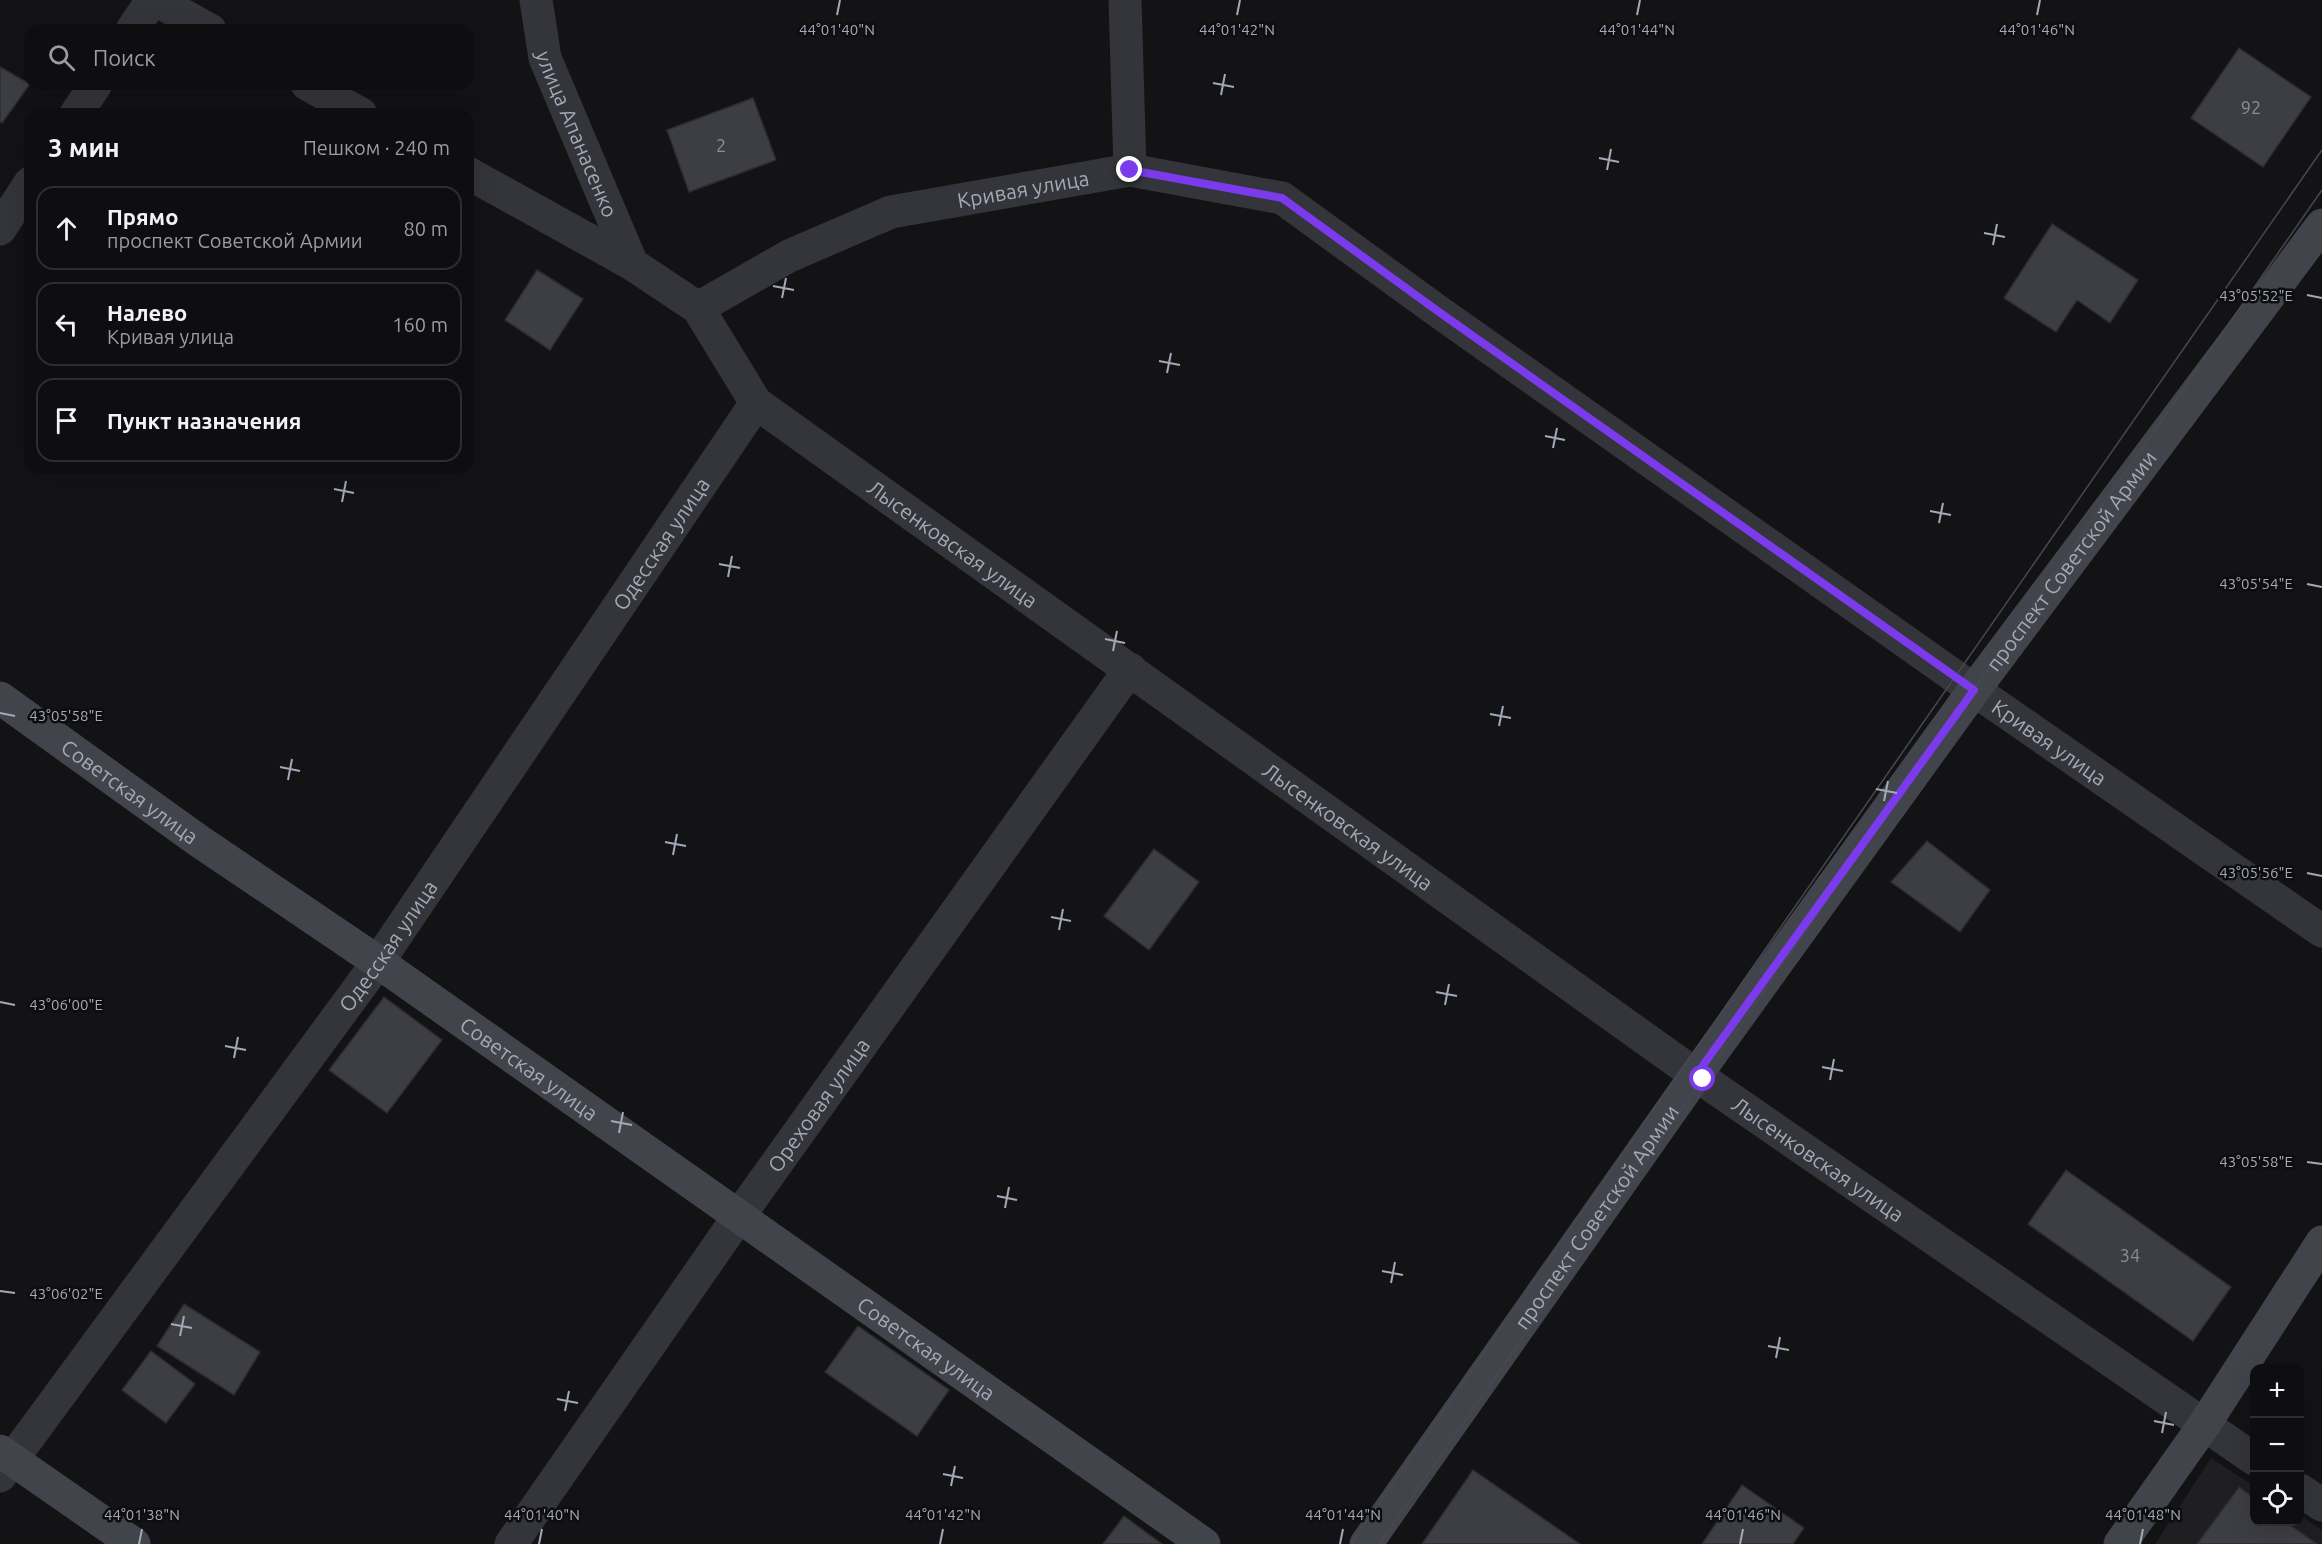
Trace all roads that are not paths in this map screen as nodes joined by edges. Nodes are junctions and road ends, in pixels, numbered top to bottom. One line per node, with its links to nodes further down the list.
1 (154, 0): 4 (street); 5 (street)
2 (536, 0): 15 (street, улица Апанасенко)
3 (1125, 0): 10 (street)
4 (136, 24)
5 (199, 24)
6 (92, 90): 8 (street)
7 (318, 90): 9 (street)
8 (80, 108)
9 (351, 108)
10 (1130, 170): 16 (street, Кривая улица); 19 (street, Кривая улица)
11 (474, 176): 15 (street, Лысенковская улица)
12 (24, 192): 14 (street)
13 (2322, 225): 19 (main road, проспект Советской Армии)
14 (0, 229)
15 (632, 264): 16 (street, Лысенковская улица)
16 (698, 308): 17 (street, Лысенковская улица)
17 (756, 403): 18 (street, Лысенковская улица); 22 (street, Одесская улица)
18 (1130, 669): 23 (street, Лысенковская улица); 24 (street, Ореховая улица)
19 (1974, 690): 21 (street, Кривая улица); 23 (main road, проспект Советской Армии)
20 (0, 698): 22 (main road, Советская улица)
21 (2322, 931)
22 (378, 962): 24 (main road, Советская улица); 28 (street, Одесская улица)
23 (1696, 1075): 26 (street, Лысенковская улица); 34 (main road, проспект Советской Армии)
24 (740, 1216): 32 (street, Ореховая улица); 33 (main road, Советская улица)
25 (2322, 1242): 26 (main road)
26 (2204, 1425): 27 (street, Лысенковская улица); 35 (main road)
27 (2250, 1456)
28 (4, 1462): 31 (main road)
29 (2304, 1493): 30 (street)
30 (2322, 1505)
31 (134, 1544)
32 (511, 1544)
33 (1204, 1544)
34 (1366, 1544)
35 (2120, 1544)

